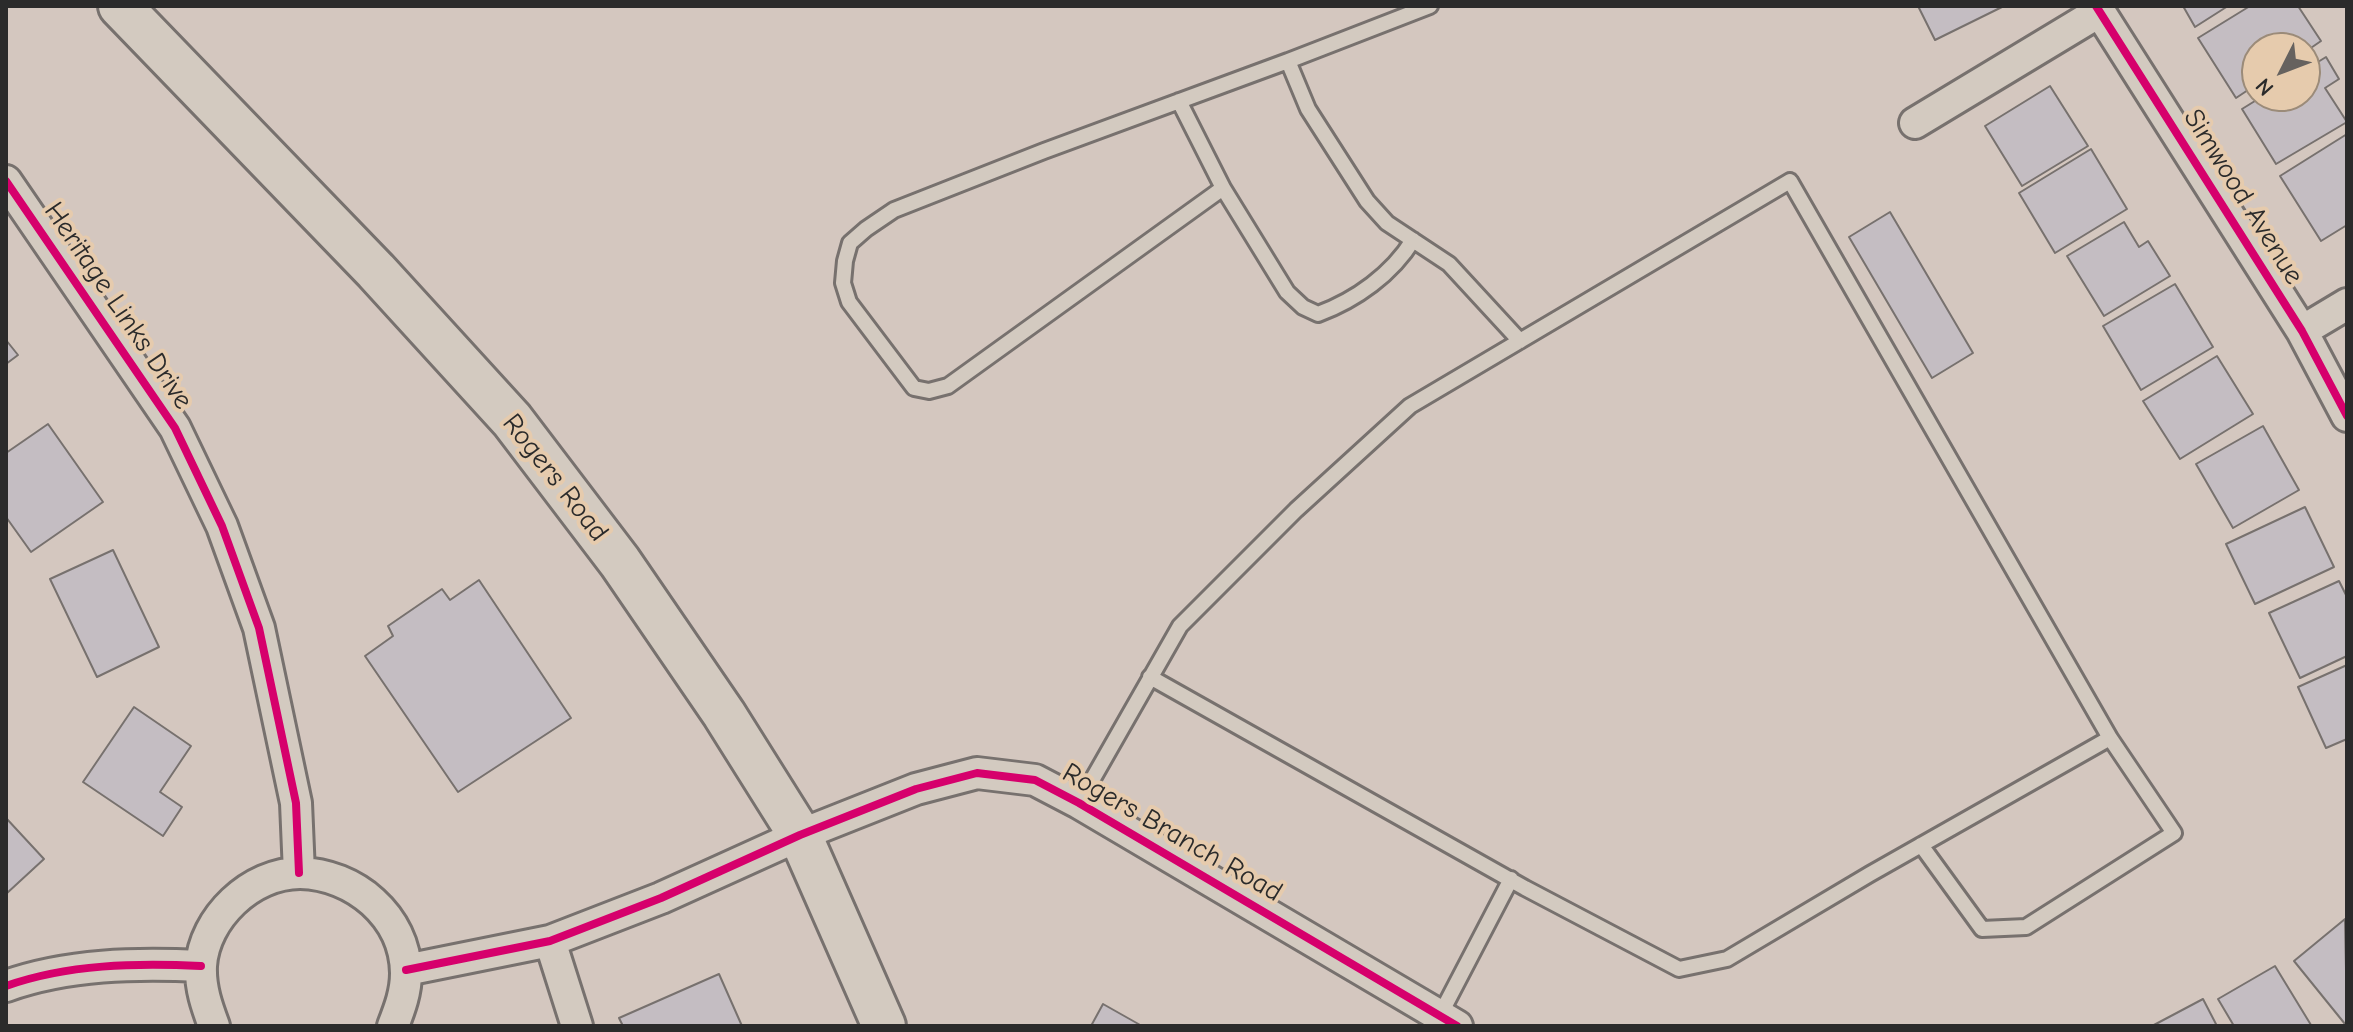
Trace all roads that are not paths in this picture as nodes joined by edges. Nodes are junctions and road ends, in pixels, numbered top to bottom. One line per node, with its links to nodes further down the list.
1 (120, 6): 17 (main road, Rogers Road)
2 (1430, 6): 4 (lane)
3 (2097, 9): 6 (street); 11 (street, Simwood Avenue)
4 (1288, 61): 5 (lane); 9 (lane)
5 (1179, 101): 8 (lane); 8 (lane)
6 (1915, 123)
7 (6, 181): 19 (street, Heritage Links Drive)
8 (1223, 188): 9 (lane)
9 (1413, 240): 12 (lane)
10 (2347, 304): 11 (street)
11 (2302, 331): 13 (street, Simwood Avenue)
12 (1520, 341): 14 (lane); 15 (lane)
13 (2347, 416)
14 (1150, 677): 16 (lane); 20 (lane)
15 (2110, 738): 18 (lane); 18 (lane)
16 (1079, 803): 17 (street, Rogers Branch Road); 25 (street, Rogers Branch Road)
17 (800, 835): 21 (street, Rogers Branch Road); 29 (main road, Rogers Road)
18 (1921, 845): 20 (lane)
19 (299, 873): 22 (street); 23 (street)
20 (1511, 879): 25 (lane)
21 (550, 941): 23 (street, Rogers Branch Road); 28 (street)
22 (201, 966): 24 (street); 26 (street)
23 (406, 970): 27 (street)
24 (6, 986)
25 (1444, 1023)
26 (214, 1026)
27 (393, 1026)
28 (577, 1026)
29 (884, 1026)

